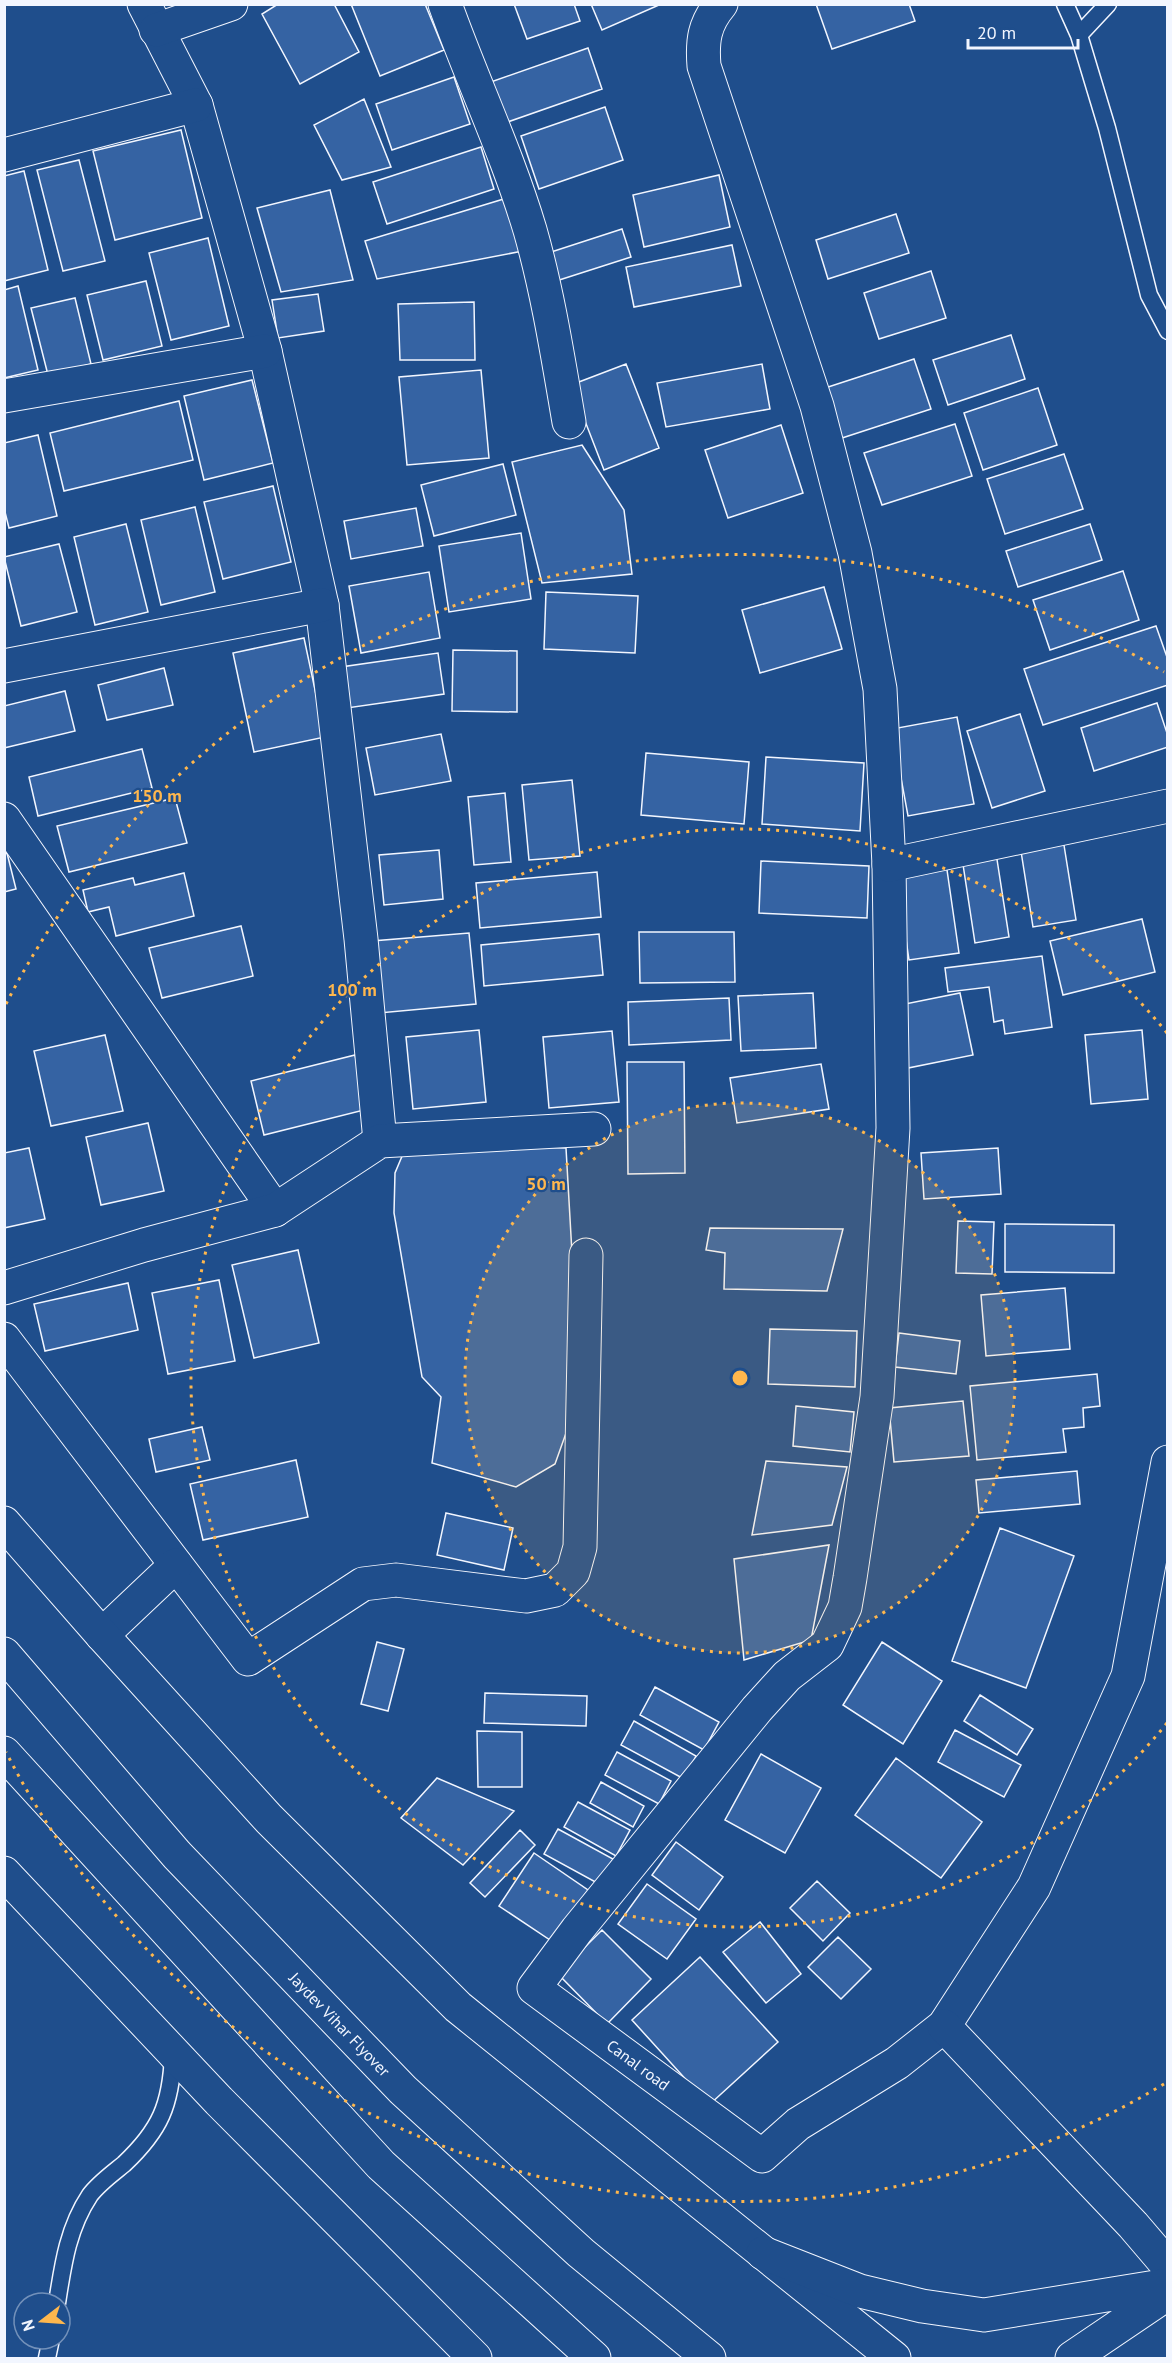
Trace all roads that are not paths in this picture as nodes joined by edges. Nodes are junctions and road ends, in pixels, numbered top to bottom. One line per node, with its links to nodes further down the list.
1 (231, 4): 6 (main road)
2 (445, 4): 13 (main road)
3 (721, 4): 18 (main road)
4 (1065, 4): 7 (lane)
5 (1108, 4): 7 (lane)
6 (150, 17): 8 (main road)
7 (1079, 35): 10 (lane)
8 (196, 105): 9 (main road); 11 (main road)
9 (4, 154)
10 (1167, 331)
11 (265, 351): 12 (main road); 14 (main road)
12 (4, 396)
13 (569, 422)
14 (322, 605): 15 (main road); 20 (main road)
15 (4, 666)
16 (1167, 806): 18 (main road)
17 (4, 819): 21 (main road)
18 (889, 865): 32 (main road, Canal road)
19 (594, 1129): 20 (main road)
20 (380, 1141): 21 (main road)
21 (275, 1210): 23 (main road)
22 (585, 1255): 27 (main road)
23 (4, 1288)
24 (4, 1339): 27 (main road)
25 (1167, 1462): 32 (main road)
26 (4, 1523): 28 (main road)
27 (176, 1565): 28 (main road)
28 (102, 1635): 34 (main road)
29 (4, 1654): 41 (main road, Jaydev Vihar Flyover)
30 (4, 1753): 40 (main road)
31 (4, 1873): 33 (main road)
32 (944, 2026): 35 (main road)
33 (174, 2053): 37 (lane); 39 (main road)
34 (763, 2253): 36 (main road); 42 (main road)
35 (1167, 2266)
36 (1167, 2285)
37 (59, 2291)
38 (1167, 2293): 43 (main road)
39 (475, 2358)
40 (594, 2358)
41 (709, 2358)
42 (894, 2358)
43 (1072, 2358)

